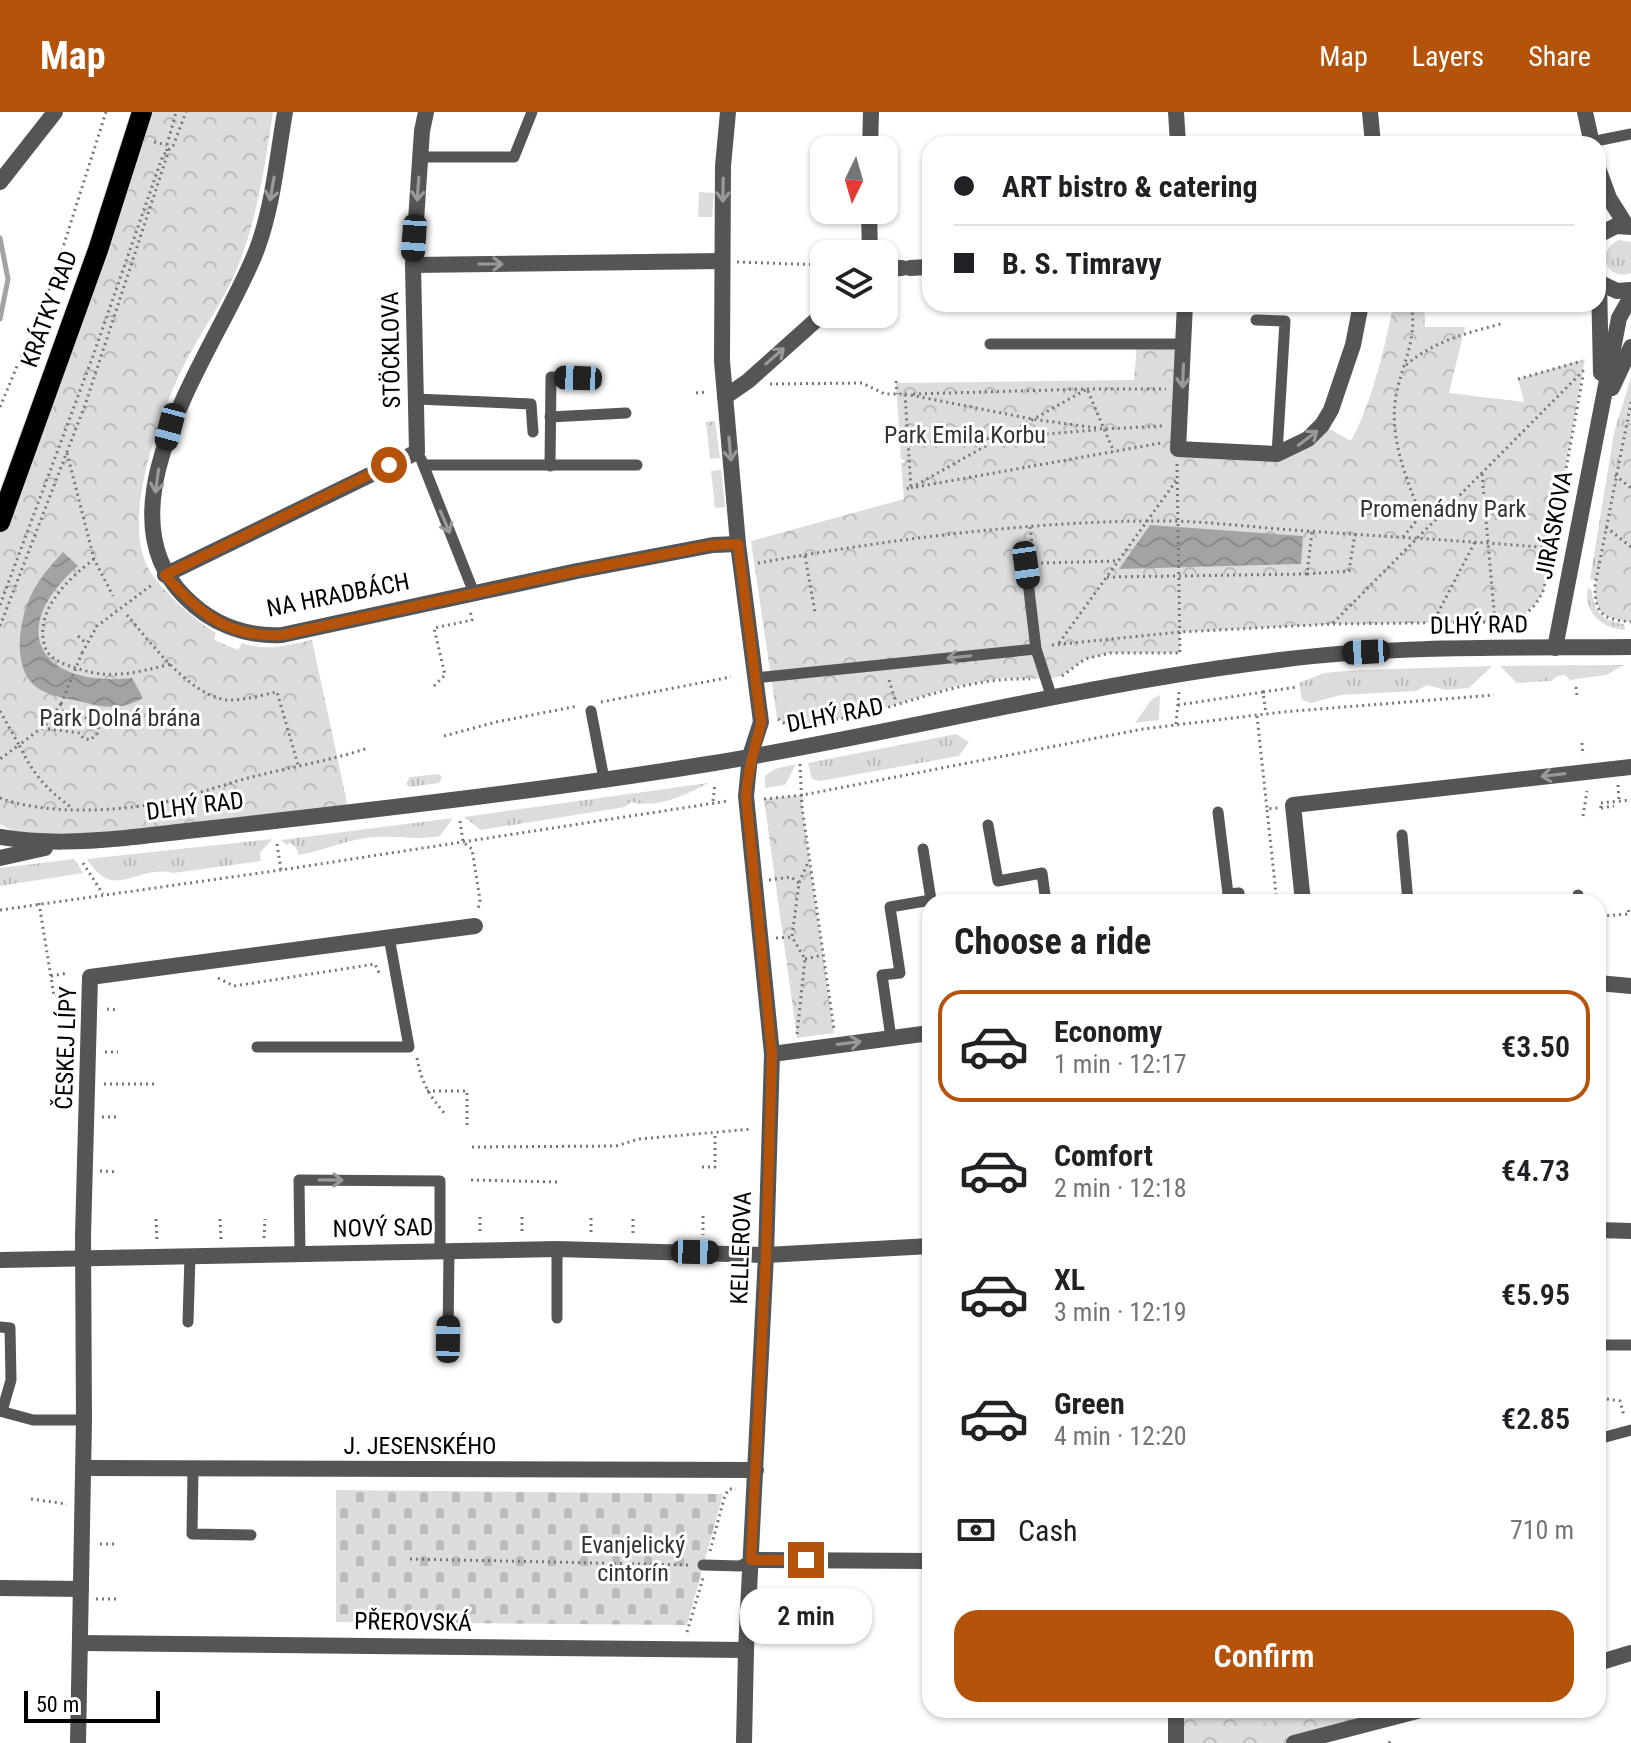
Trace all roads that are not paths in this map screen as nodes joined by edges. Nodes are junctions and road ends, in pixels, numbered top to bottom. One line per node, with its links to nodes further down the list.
1 (55, 112): 18 (street)
2 (142, 112): 48 (main road, KRÁTKY RAD)
3 (285, 112): 51 (street, NA HRADBÁCH, one-way to 51)
4 (426, 112): 17 (street, STÖCKLOVA)
5 (532, 112): 17 (lane)
6 (728, 112): 22 (street, KELLEROVA, one-way to 22)
7 (871, 112): 12 (street)
8 (1176, 112): 13 (street)
9 (1370, 112): 14 (street)
10 (1585, 112): 15 (street)
11 (1631, 134): 16 (lane)
12 (870, 136)
13 (1178, 136)
14 (1372, 136)
15 (1590, 136)
16 (1606, 140)
17 (420, 157): 23 (street, STÖCKLOVA, one-way to 23)
18 (0, 182)
19 (1606, 190): 20 (street)
20 (1629, 226): 21 (street)
21 (1606, 231)
22 (722, 261): 23 (street, one-way to 22); 38 (street, KELLEROVA)
23 (413, 265): 39 (street, STÖCKLOVA)
24 (922, 267): 25 (street)
25 (898, 268)
26 (1606, 286): 27 (street)
27 (1631, 290)
28 (1631, 297): 40 (street, JIRÁSKOVA)
29 (1185, 312): 35 (street)
30 (1359, 312): 44 (street, one-way to 30)
31 (1599, 312): 40 (street, JIRÁSKOVA)
32 (1256, 320): 44 (lane)
33 (810, 326): 38 (street, one-way to 33)
34 (990, 344): 35 (lane)
35 (1184, 344): 44 (street, one-way to 44)
36 (1631, 347): 40 (street, JIRÁSKOVA)
37 (578, 378): 42 (lane)
38 (725, 397): 49 (street, KELLEROVA, one-way to 49)
39 (416, 399): 43 (lane); 45 (street, STÖCKLOVA)
40 (1602, 411): 54 (street, JIRÁSKOVA)
41 (626, 413): 42 (lane)
42 (550, 417): 47 (lane)
43 (533, 432)
44 (1277, 454)
45 (420, 458): 47 (lane); 51 (street); 52 (lane, one-way to 52)
46 (637, 465): 47 (lane)
47 (550, 466)
48 (0, 522)
49 (738, 544): 52 (street, NA HRADBÁCH); 56 (street, KELLEROVA)
50 (1030, 564): 55 (lane)
51 (165, 575): 52 (street, NA HRADBÁCH)
52 (471, 597)
53 (1631, 647): 54 (street, DLHÝ RAD)
54 (1555, 648): 57 (street, DLHÝ RAD)
55 (1036, 649): 56 (lane, one-way to 56); 57 (lane)
56 (755, 678): 59 (street, KELLEROVA)
57 (1052, 698): 59 (street, DLHÝ RAD)
58 (591, 711): 61 (lane)
59 (750, 756): 61 (street, DLHÝ RAD); 84 (street, KELLEROVA)
60 (1631, 767): 74 (street, one-way to 74)
61 (604, 779): 68 (street, DLHÝ RAD)
62 (1218, 812): 73 (lane)
63 (0, 824): 67 (street)
64 (988, 825): 72 (lane)
65 (1402, 835): 75 (lane)
66 (0, 837): 67 (street, DLHÝ RAD)
67 (34, 843): 68 (street, DLHÝ RAD)
68 (69, 843): 70 (street)
69 (923, 849): 71 (lane)
70 (0, 858)
71 (930, 894)
72 (1045, 894)
73 (1228, 894)
74 (1302, 894)
75 (1407, 894)
76 (922, 902): 82 (lane)
77 (475, 926): 78 (street, ČESKEJ LÍPY)
78 (389, 937): 83 (lane); 93 (street, ČESKEJ LÍPY)
79 (1606, 984): 80 (street)
80 (1631, 986)
81 (922, 1034): 82 (street)
82 (891, 1038): 84 (street, one-way to 82)
83 (257, 1047)
84 (772, 1054): 91 (street, KELLEROVA)
85 (1606, 1230): 86 (street)
86 (1631, 1231)
87 (922, 1246): 91 (street, NOVÝ SAD)
88 (557, 1249): 89 (street, NOVÝ SAD); 91 (street, NOVÝ SAD); 95 (lane)
89 (444, 1252): 90 (street, NOVÝ SAD); 90 (lane, one-way to 89); 98 (lane)
90 (300, 1254): 92 (street, NOVÝ SAD)
91 (766, 1255): 107 (street, KELLEROVA)
92 (190, 1256): 93 (street, NOVÝ SAD); 96 (lane)
93 (82, 1259): 94 (street, NOVÝ SAD); 102 (street, ČESKEJ LÍPY)
94 (0, 1260)
95 (557, 1318)
96 (188, 1322)
97 (0, 1327): 101 (lane)
98 (448, 1339)
99 (1606, 1345): 100 (lane)
100 (1631, 1345)
101 (1, 1411): 102 (lane)
102 (84, 1420): 105 (street, ČESKEJ LÍPY)
103 (1629, 1431): 104 (lane)
104 (1606, 1437)
105 (83, 1468): 106 (street, J. JESENSKÉHO); 113 (street, ČESKEJ LÍPY)
106 (193, 1469): 107 (street, J. JESENSKÉHO); 108 (lane)
107 (756, 1470): 109 (street, KELLEROVA)
108 (251, 1535)
109 (751, 1560): 110 (street); 111 (lane); 115 (street, KELLEROVA)
110 (922, 1561)
111 (703, 1565)
112 (0, 1588): 113 (street)
113 (81, 1589): 114 (street, ČESKEJ LÍPY)
114 (80, 1643): 115 (street, PŘEROVSKÁ); 120 (street, ČESKEJ LÍPY)
115 (746, 1650): 121 (street, KELLEROVA)
116 (1631, 1653): 117 (street)
117 (1606, 1661)
118 (1176, 1718): 122 (street)
119 (1390, 1718): 123 (street)
120 (78, 1743)
121 (744, 1743)
122 (1176, 1743)
123 (1294, 1743)

